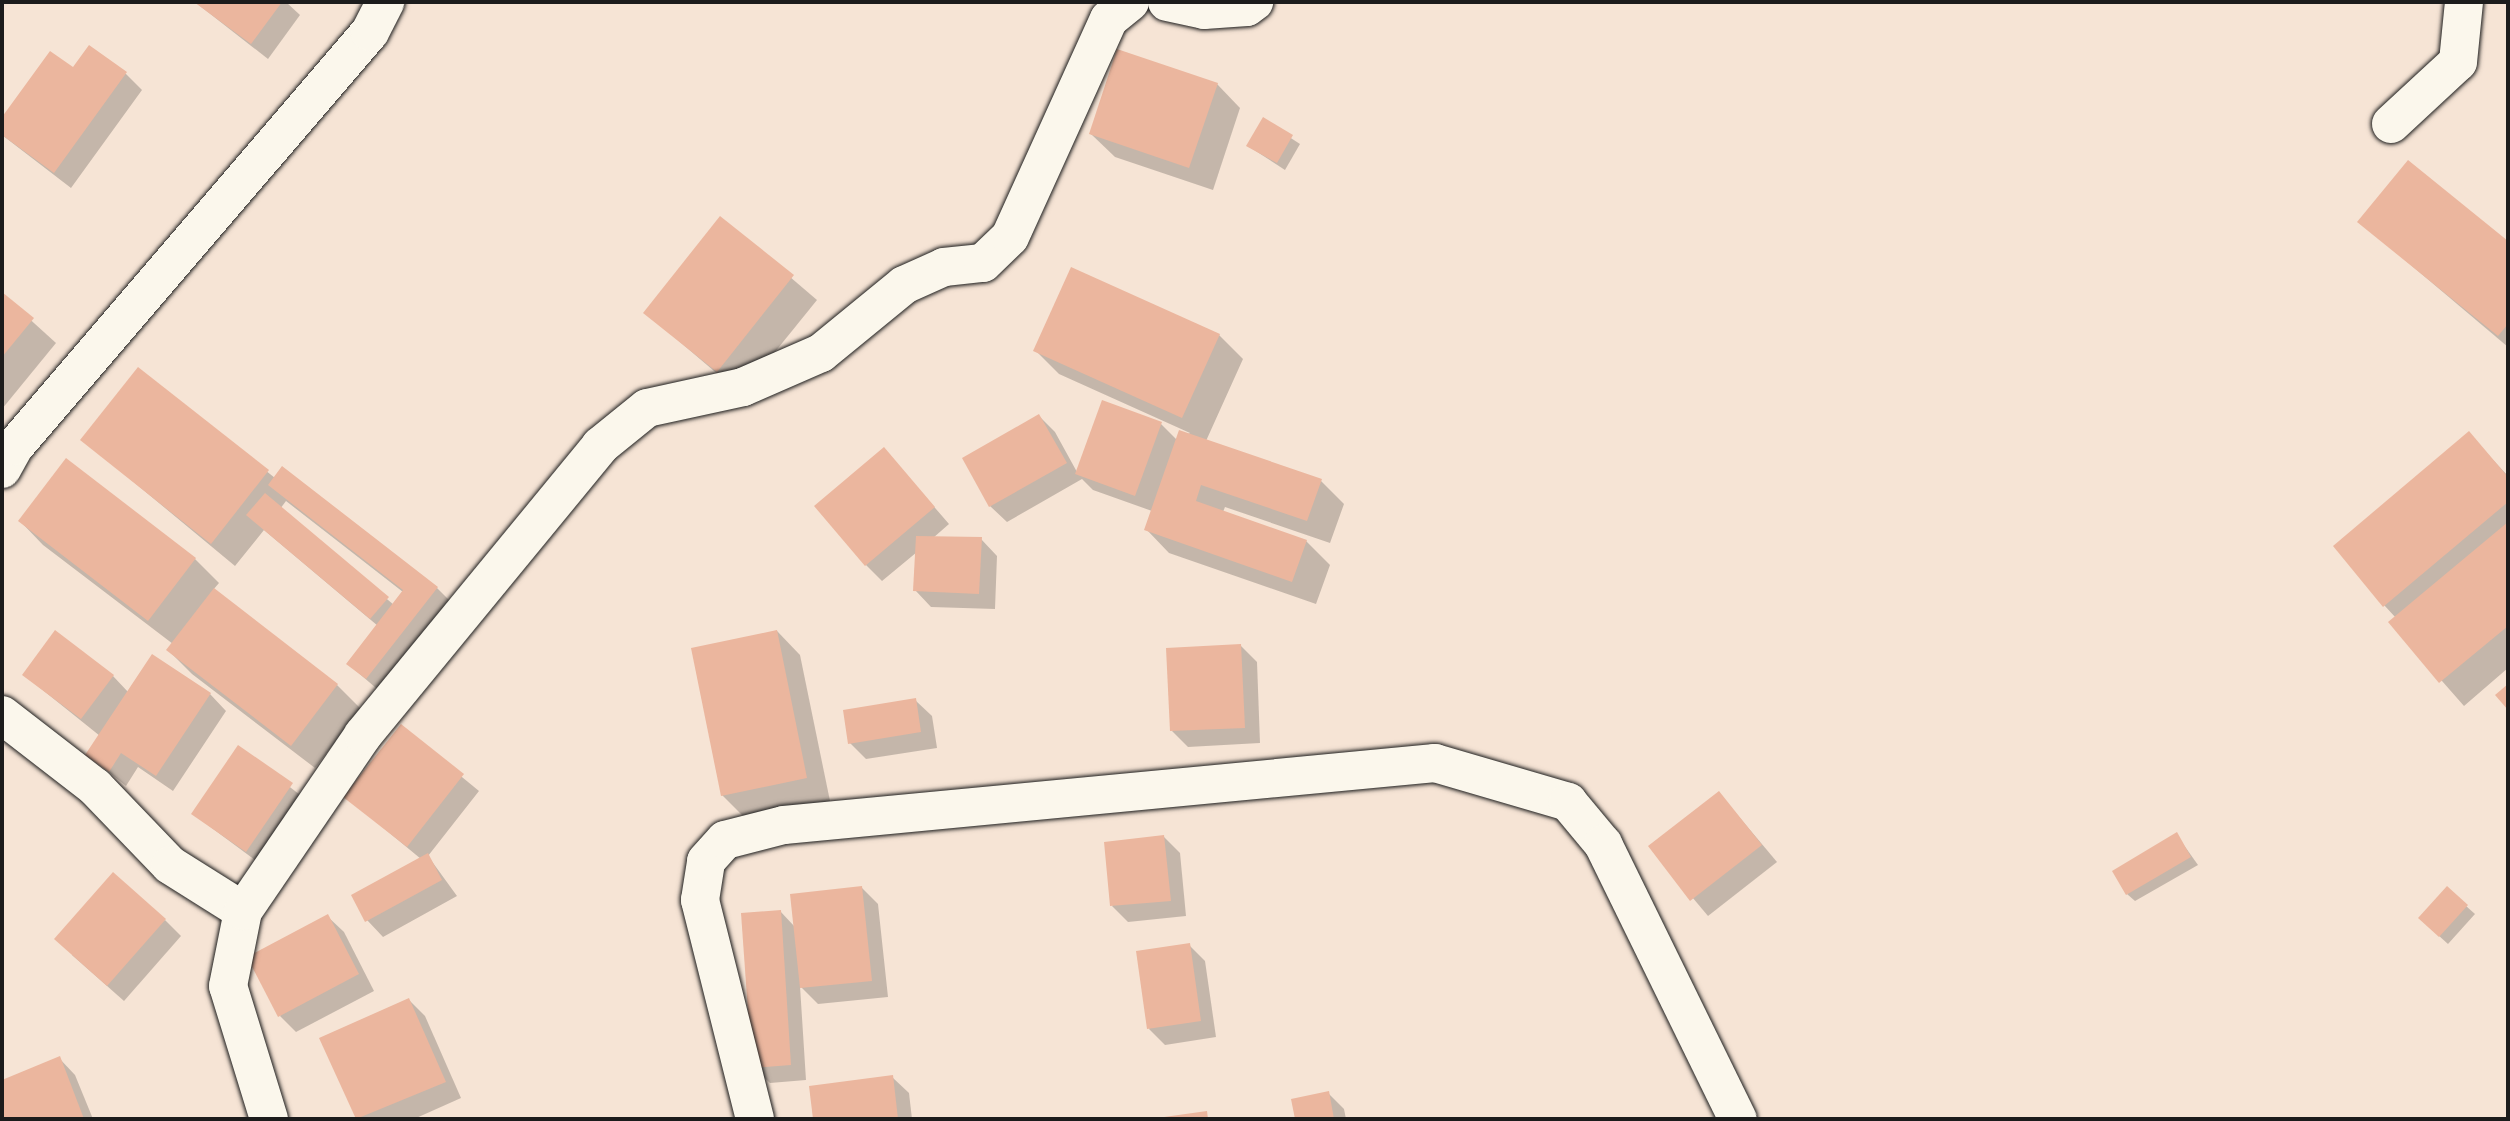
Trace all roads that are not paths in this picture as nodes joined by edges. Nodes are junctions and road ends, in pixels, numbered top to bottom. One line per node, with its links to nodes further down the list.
1 (385, 2): 7 (street)
2 (1130, 2): 9 (street)
3 (1167, 2): 4 (street)
4 (1254, 2)
5 (2464, 2): 6 (street)
6 (2391, 124)
7 (2, 469)
8 (2, 715): 9 (street)
9 (243, 911): 10 (street)
10 (269, 1119)
11 (755, 1119): 12 (street)
12 (1738, 1119)

